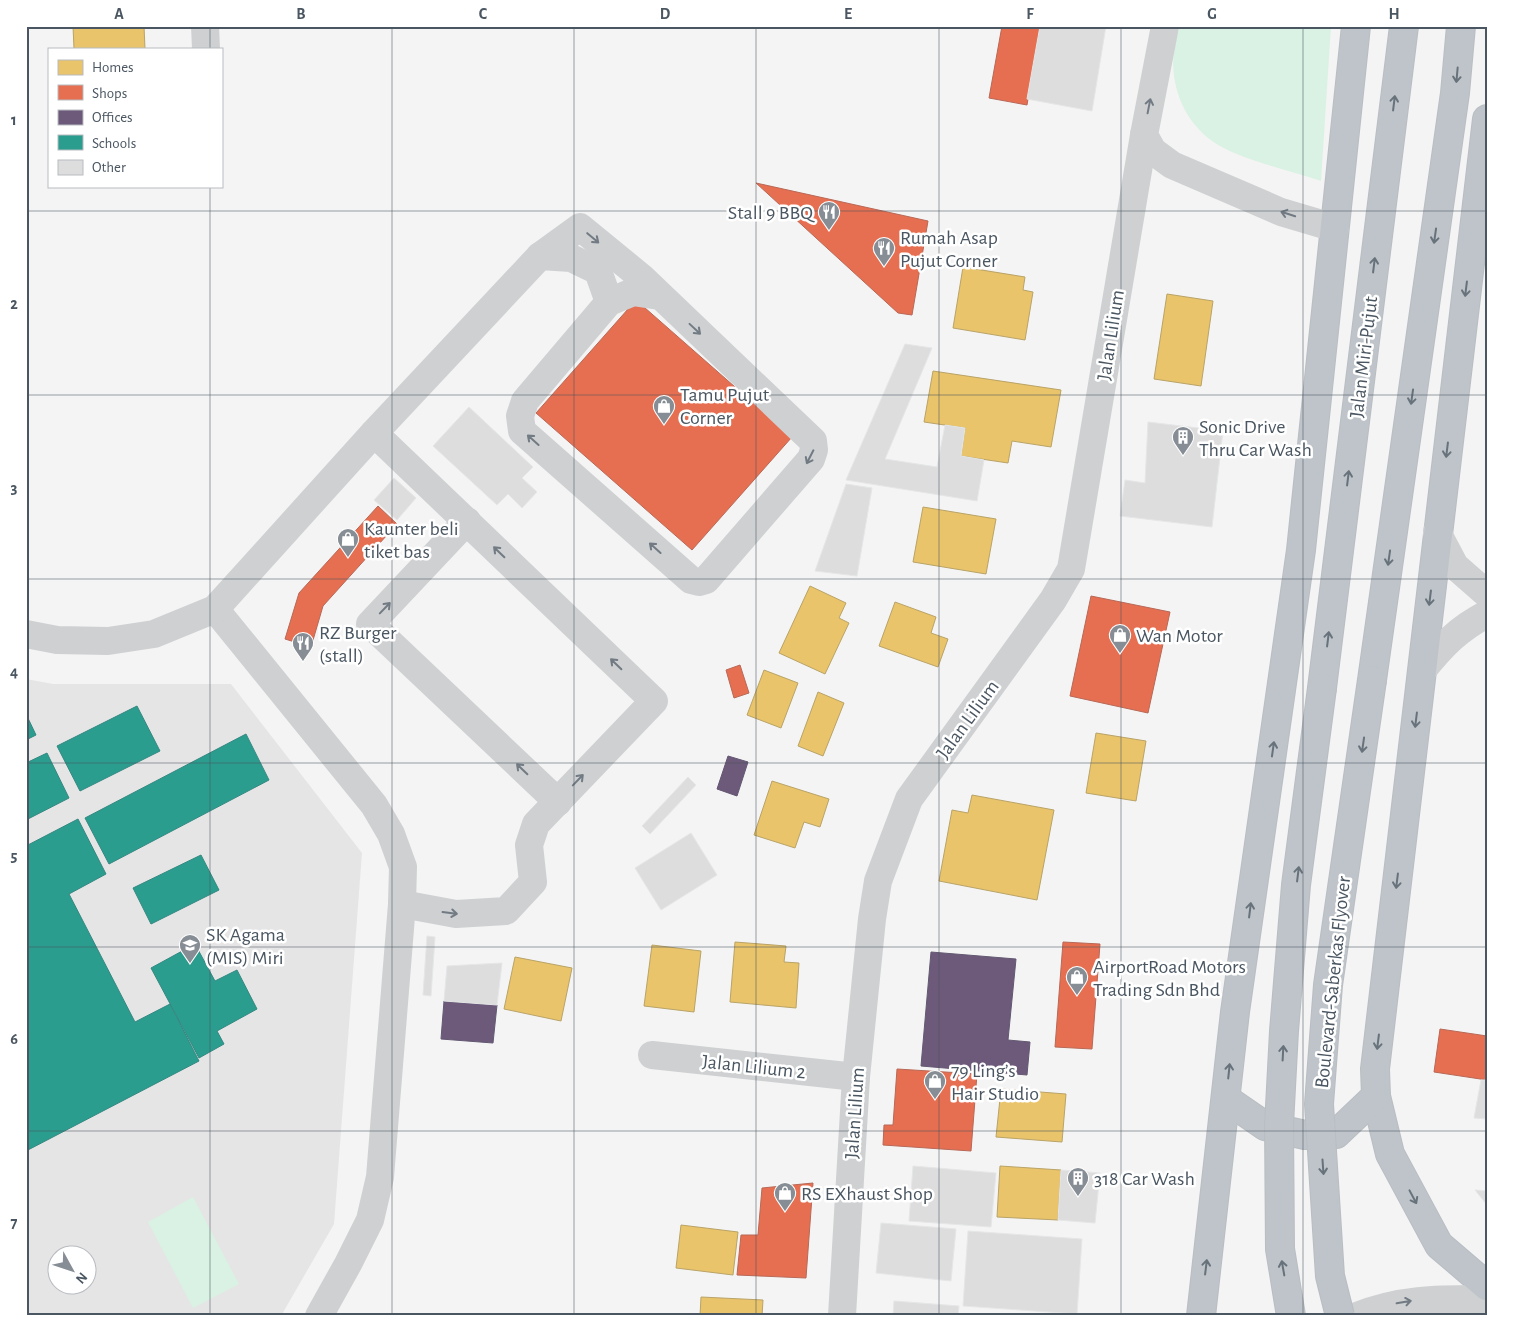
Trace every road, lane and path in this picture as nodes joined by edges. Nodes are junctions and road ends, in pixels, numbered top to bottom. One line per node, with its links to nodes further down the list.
1 (205, 26): 6 (street)
2 (1165, 26): 8 (street, Jalan Lilium, one-way to 2)
3 (1356, 26): 9 (highway)
4 (1404, 26): 21 (highway, Jalan Miri-Pujut, one-way to 4)
5 (1461, 26): 34 (highway, Boulevard-Saberkas Flyover, one-way to 34, bridge)
6 (206, 48)
7 (1487, 119): 15 (highway, one-way to 15)
8 (1144, 135): 9 (street, one-way to 8); 25 (street, Jalan Lilium)
9 (1335, 228): 27 (highway, one-way to 9)
10 (540, 256): 11 (street, one-way to 11); 12 (street); 13 (street)
11 (659, 296): 12 (street); 12 (street, one-way to 12)
12 (609, 302)
13 (374, 433): 14 (street); 17 (street)
14 (467, 521): 22 (street, one-way to 14); 22 (street, one-way to 14)
15 (1438, 532): 16 (street); 20 (highway, one-way to 20)
16 (1487, 594)
17 (215, 609): 19 (street); 23 (street)
18 (1487, 614): 20 (street)
19 (26, 634)
20 (1422, 671): 26 (highway, one-way to 26)
21 (1322, 688): 33 (highway, Boulevard-Saberkas Flyover, one-way to 21, bridge)
22 (558, 802): 23 (street, one-way to 22)
23 (402, 904): 30 (street)
24 (652, 1055): 25 (street, Jalan Lilium 2)
25 (856, 1077): 31 (street, Jalan Lilium)
26 (1376, 1096): 27 (highway); 28 (highway, one-way to 28)
27 (1226, 1099): 32 (highway, one-way to 27)
28 (1487, 1286)
29 (1487, 1299): 35 (street, one-way to 29)
30 (319, 1316)
31 (842, 1316)
32 (1201, 1316)
33 (1291, 1316)
34 (1340, 1316)
35 (1357, 1316)

